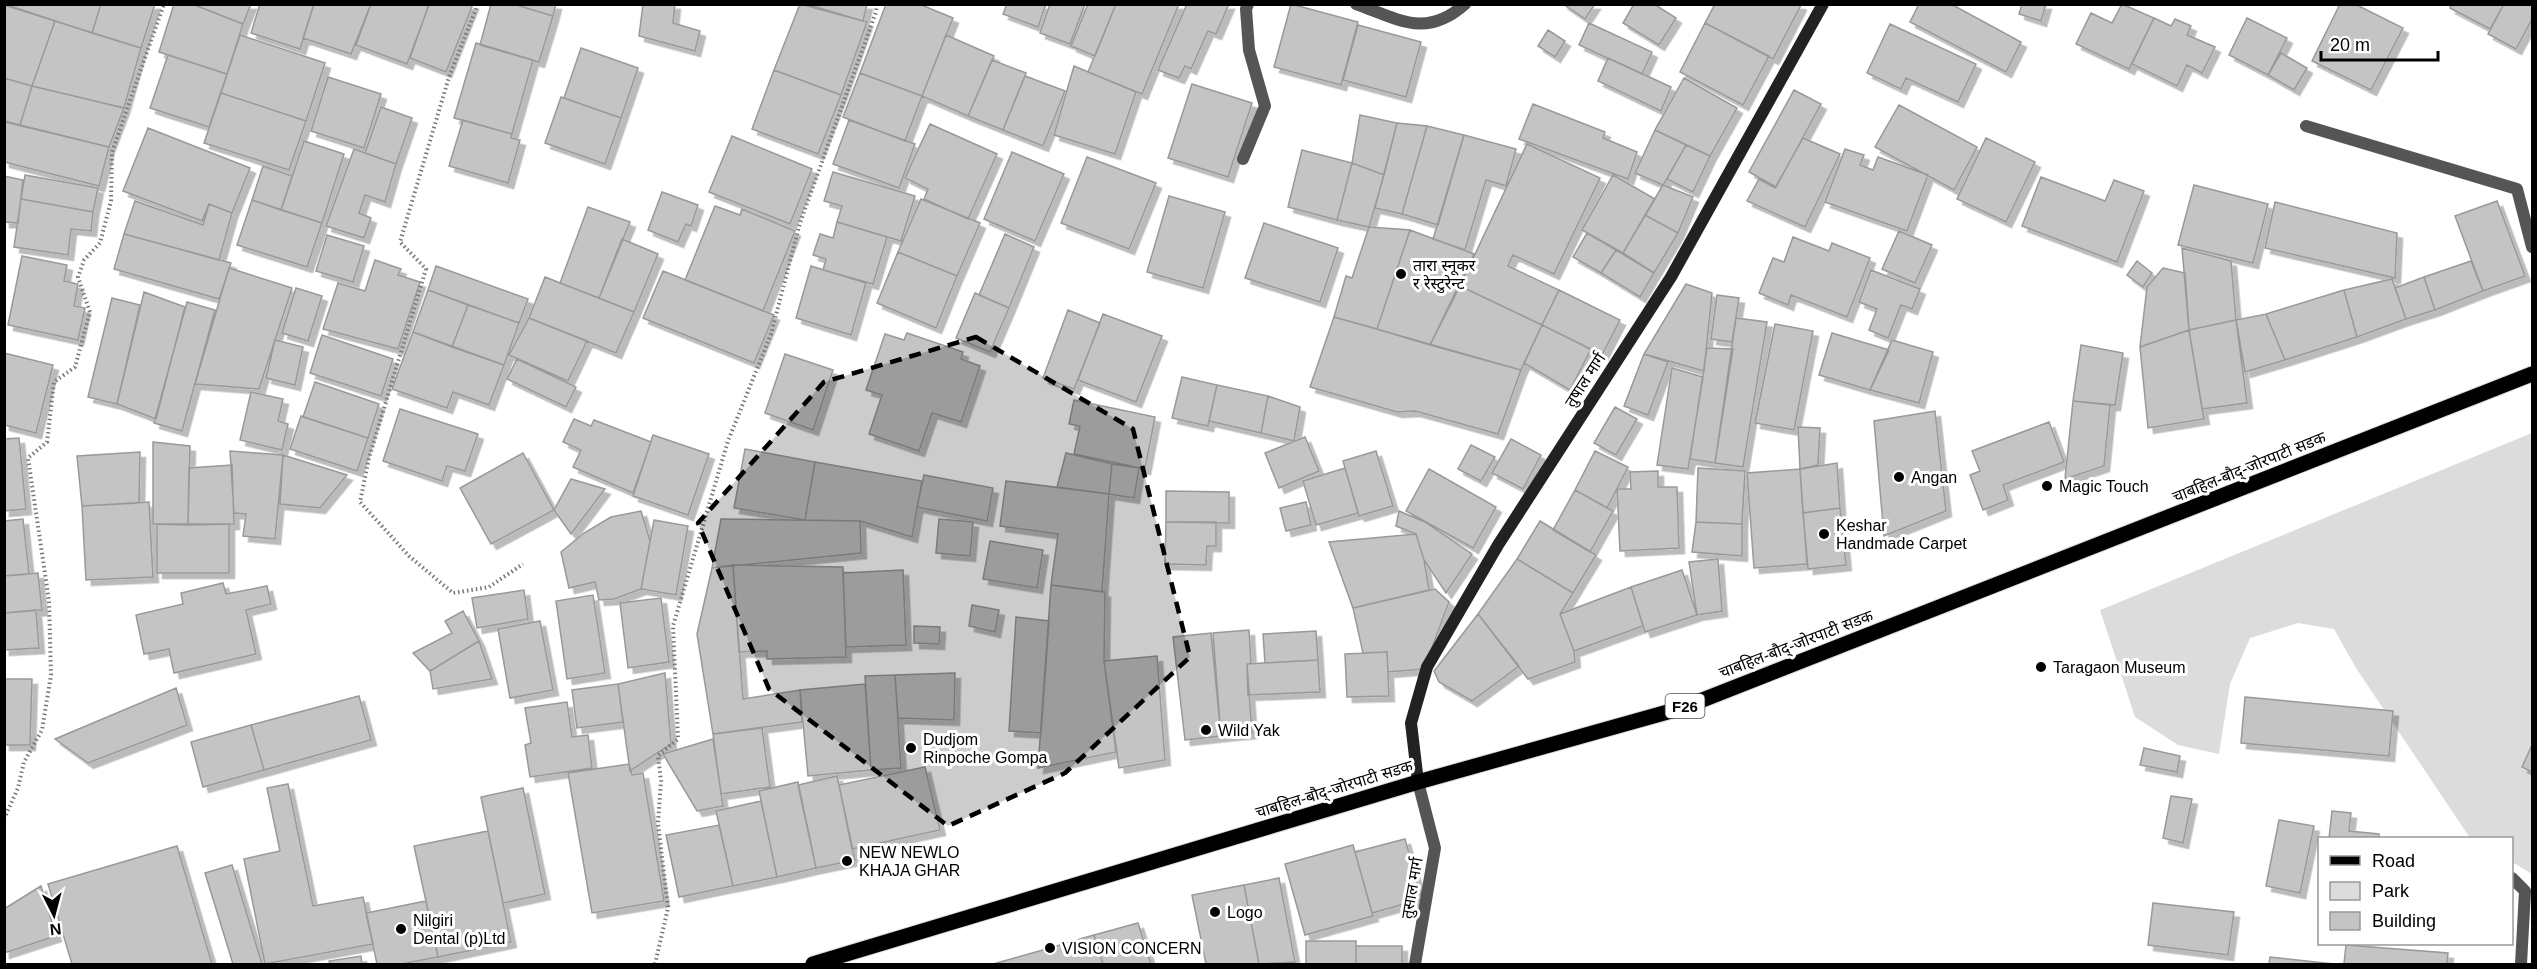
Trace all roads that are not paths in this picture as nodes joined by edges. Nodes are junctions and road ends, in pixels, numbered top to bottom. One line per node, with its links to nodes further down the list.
1 (1248, 4): 6 (street)
2 (1356, 4): 3 (street)
3 (1465, 4)
4 (1823, 4): 9 (street, तुषाल मार्ग)
5 (2306, 126): 7 (street)
6 (1243, 159)
7 (2532, 247)
8 (2532, 374): 9 (main road, चाबहिल-बौद्-जोरपाटी सडक / F26)
9 (1418, 783): 11 (main road, चाबहिल-बौद्-जोरपाटी सडक / F26); 12 (street, तुसाल मार्ग)
10 (2513, 880): 13 (street)
11 (813, 964)
12 (1415, 964)
13 (2521, 964)

